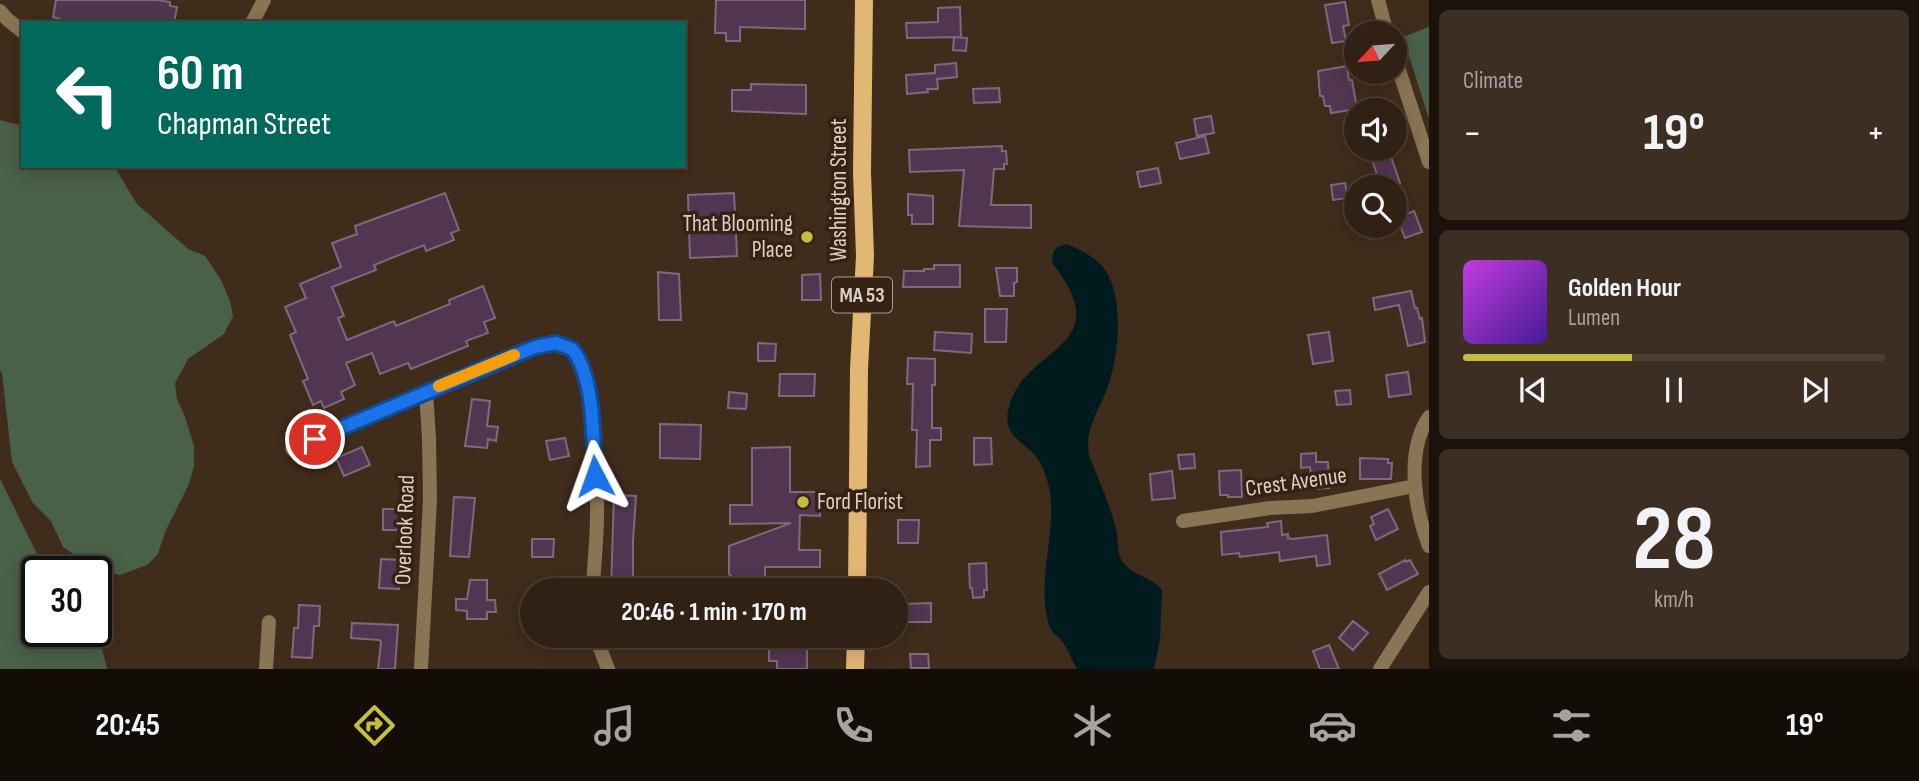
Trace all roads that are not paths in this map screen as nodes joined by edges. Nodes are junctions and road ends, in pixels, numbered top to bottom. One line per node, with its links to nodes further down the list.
1 (264, 0): 5 (street)
2 (864, 0): 17 (main road, Washington Street / MA 53)
3 (1378, 0): 6 (street)
4 (0, 11): 7 (street)
5 (253, 21)
6 (1384, 21)
7 (21, 30)
8 (1404, 84): 9 (street)
9 (1429, 162)
10 (426, 392): 12 (street); 16 (street); 23 (street, Overlook Road)
11 (1429, 416): 13 (street)
12 (292, 449)
13 (1415, 486): 14 (street, Crest Avenue); 15 (street)
14 (1183, 521)
15 (1429, 546)
16 (594, 578)
17 (857, 578)
18 (1429, 592): 26 (street)
19 (269, 622): 22 (street)
20 (600, 648): 24 (street)
21 (856, 648): 25 (main road)
22 (266, 669)
23 (421, 669)
24 (608, 669)
25 (855, 669)
26 (1380, 669)

